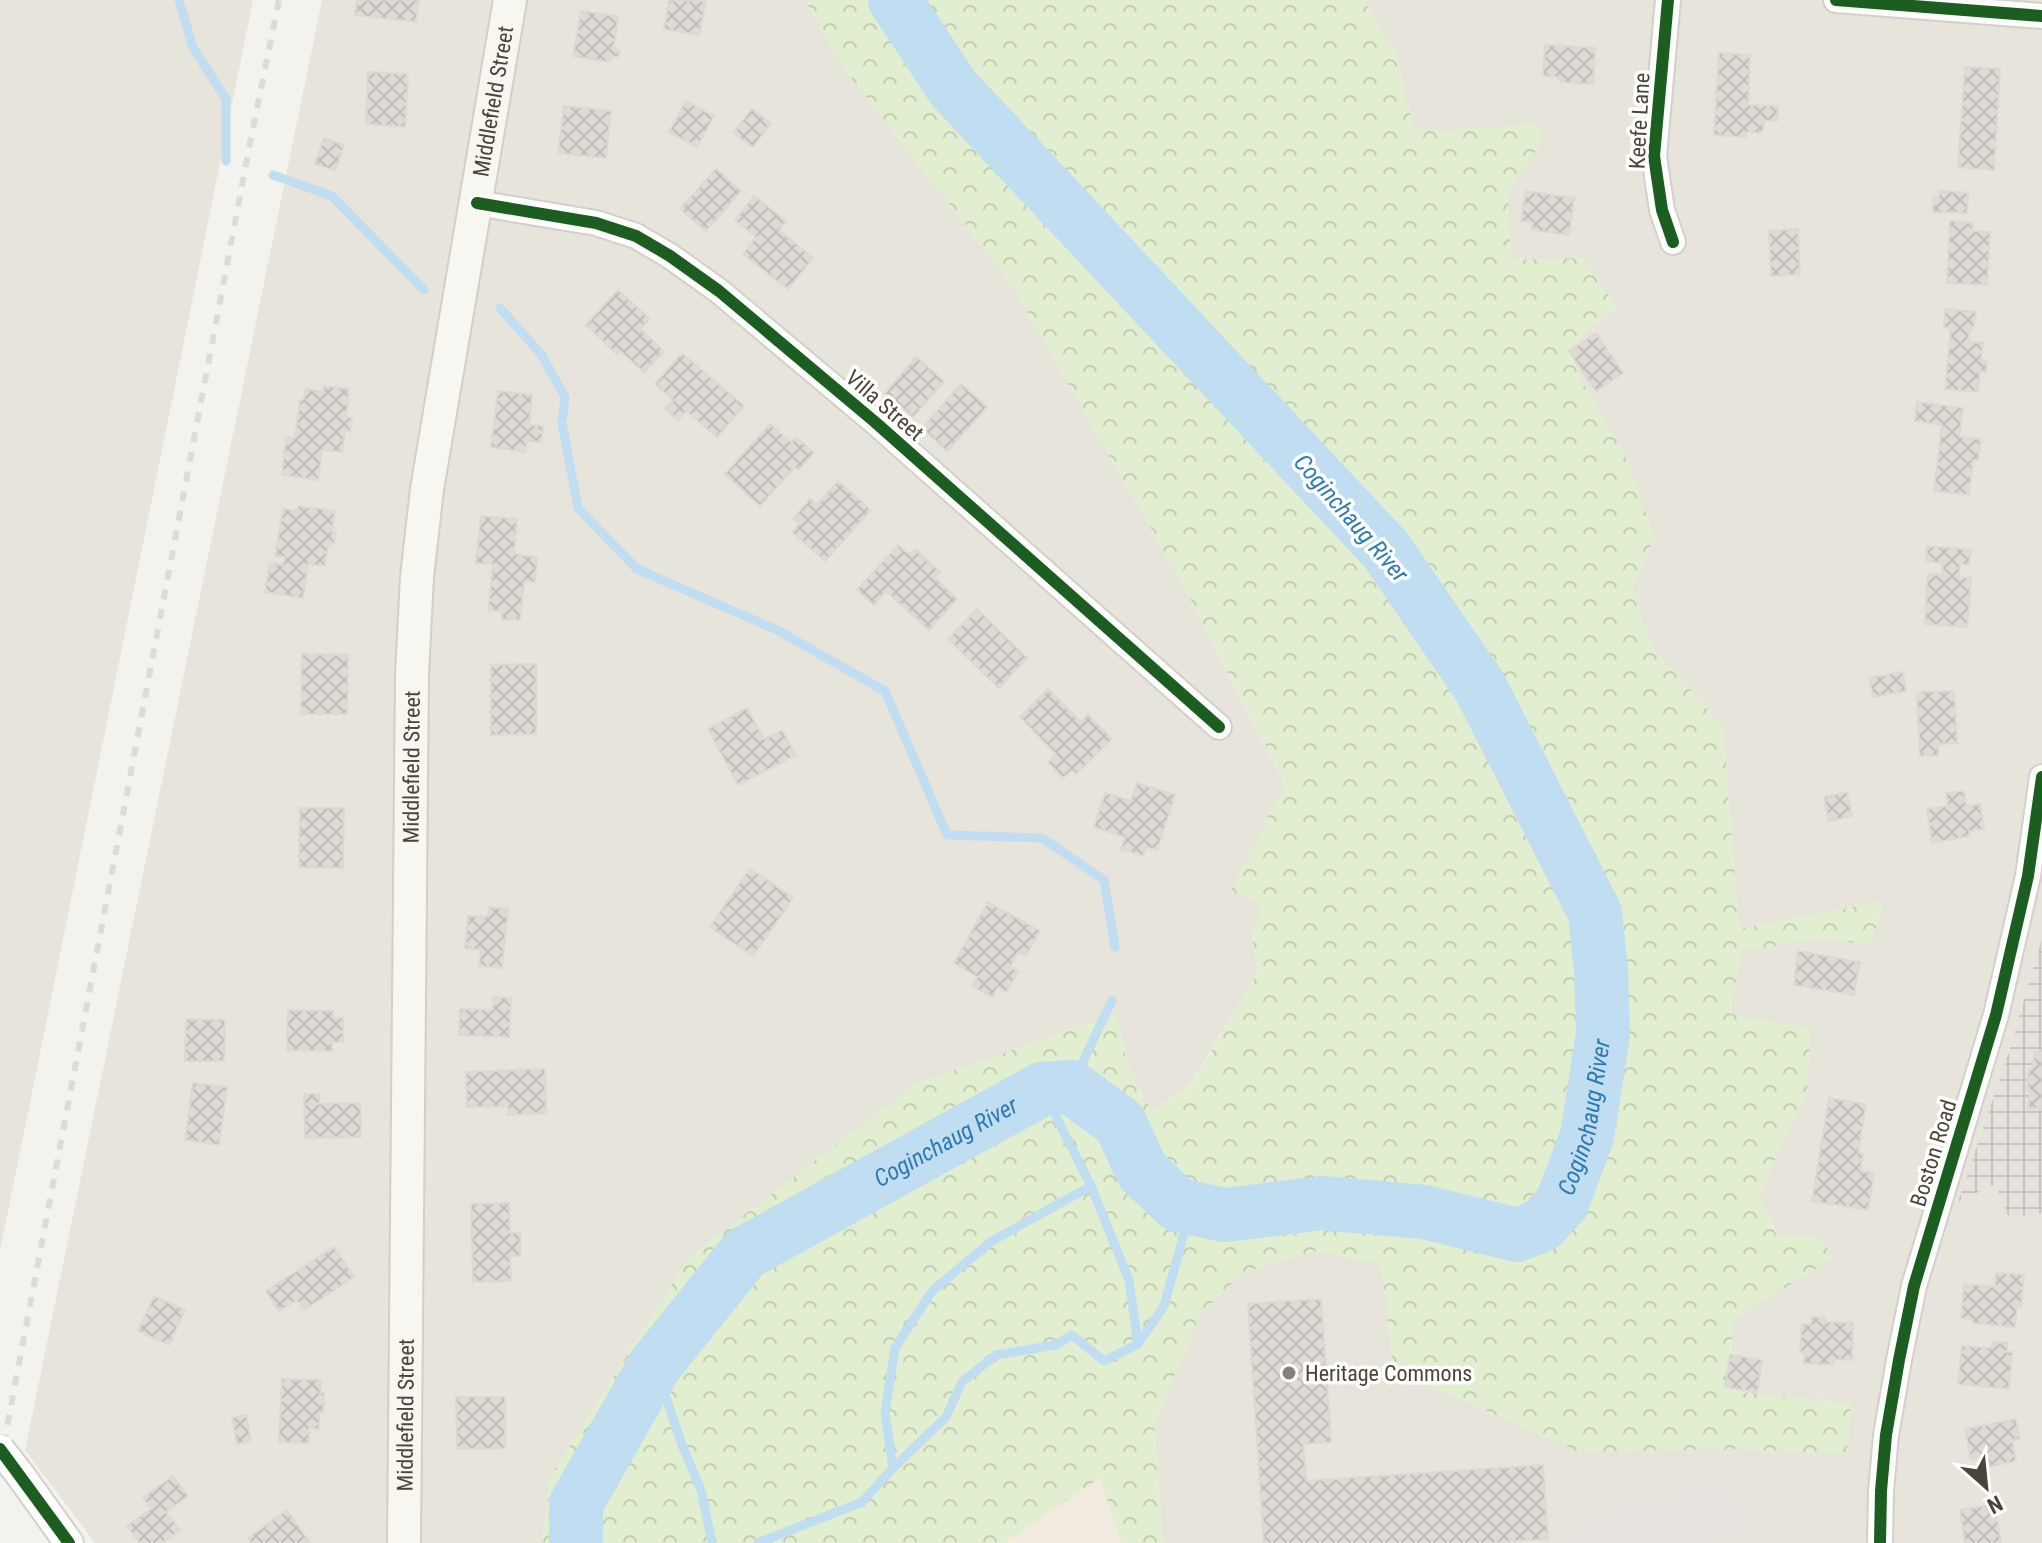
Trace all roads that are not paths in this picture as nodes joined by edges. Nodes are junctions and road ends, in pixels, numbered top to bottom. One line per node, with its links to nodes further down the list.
1 (510, 0): 5 (main road, Middlefield Street)
2 (1668, 0): 6 (street, Keefe Lane)
3 (1836, 0): 4 (street)
4 (2042, 16)
5 (477, 203): 7 (street, Villa Street); 11 (main road, Middlefield Street)
6 (1673, 242)
7 (1219, 727)
8 (2042, 777): 12 (street, Boston Road)
9 (0, 1449): 10 (street, bridge)
10 (69, 1543)
11 (404, 1543)
12 (1880, 1543)

